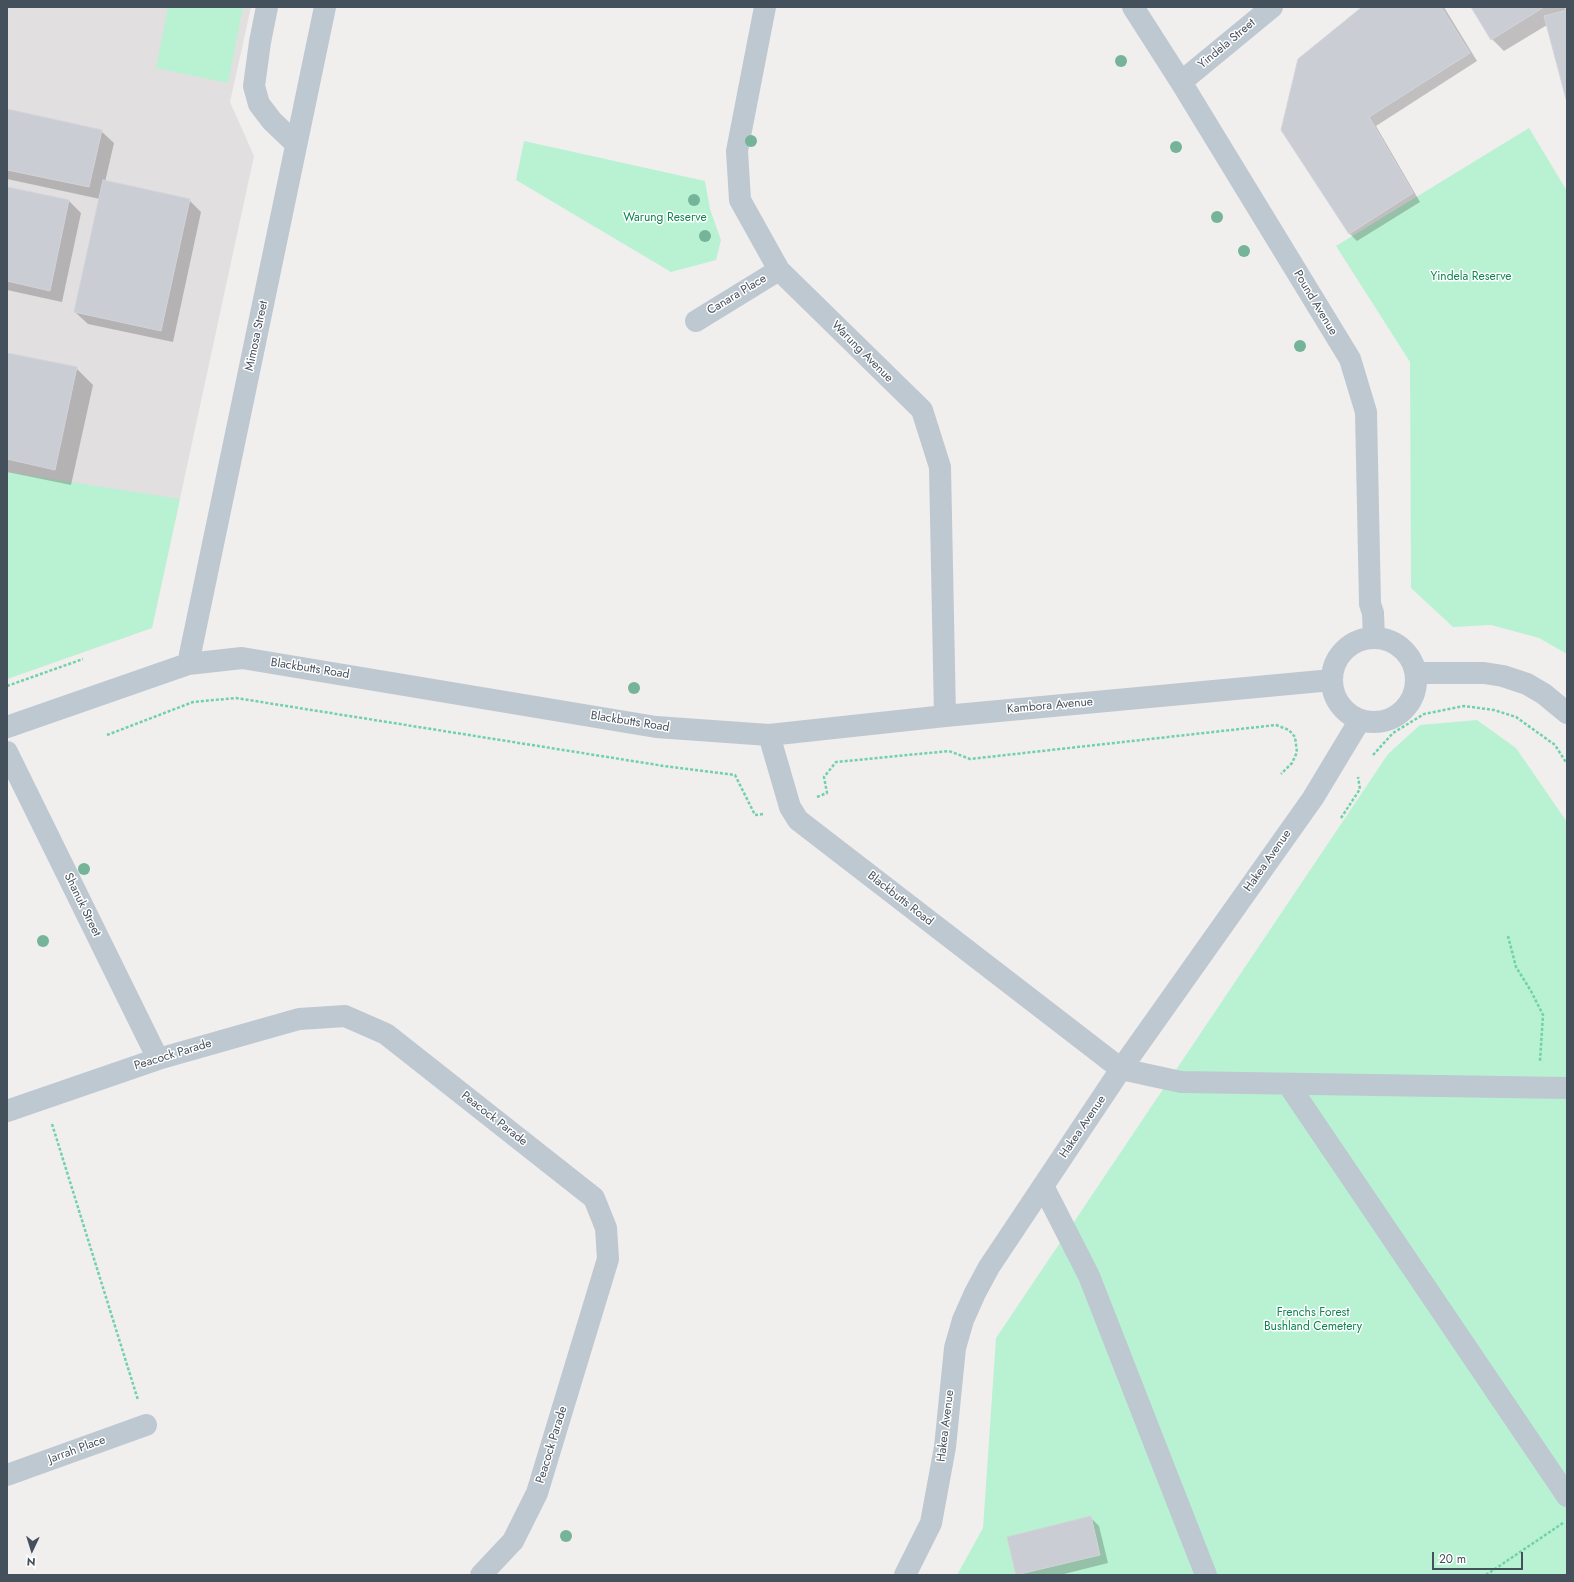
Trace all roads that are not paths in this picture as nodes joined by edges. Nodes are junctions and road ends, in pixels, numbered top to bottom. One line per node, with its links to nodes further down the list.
1 (267, 7): 7 (street)
2 (325, 7): 7 (street, Mimosa Street)
3 (765, 7): 8 (street, Warung Avenue)
4 (1133, 7): 6 (street, Pound Avenue)
5 (1272, 7): 6 (street, Yindela Street)
6 (1182, 82): 10 (street, Pound Avenue)
7 (296, 144): 11 (street, Mimosa Street)
8 (779, 270): 9 (street, Canara Place); 15 (street, Warung Avenue)
9 (696, 320)
10 (1374, 638): 12 (street); 13 (street)
11 (188, 664): 17 (street, Blackbutts Road); 18 (street, Blackbutts Road)
12 (1416, 673): 14 (street); 16 (street)
13 (1332, 680): 15 (street, Kambora Avenue); 16 (street)
14 (1567, 713)
15 (945, 716): 18 (street, Kambora Avenue)
16 (1360, 720): 21 (street, Hakea Avenue)
17 (7, 727)
18 (769, 735): 21 (street, Blackbutts Road)
19 (7, 752): 20 (street, Shanuk Street)
20 (158, 1059): 24 (street, Peacock Parade); 29 (street, Peacock Parade)
21 (1121, 1069): 22 (street); 25 (street, Hakea Avenue)
22 (1288, 1084): 23 (street); 28 (street)
23 (1567, 1088)
24 (7, 1111)
25 (1043, 1186): 30 (street, Hakea Avenue); 31 (street)
26 (146, 1425): 27 (street, Jarrah Place)
27 (7, 1475)
28 (1567, 1496)
29 (481, 1575)
30 (905, 1575)
31 (1206, 1575)

